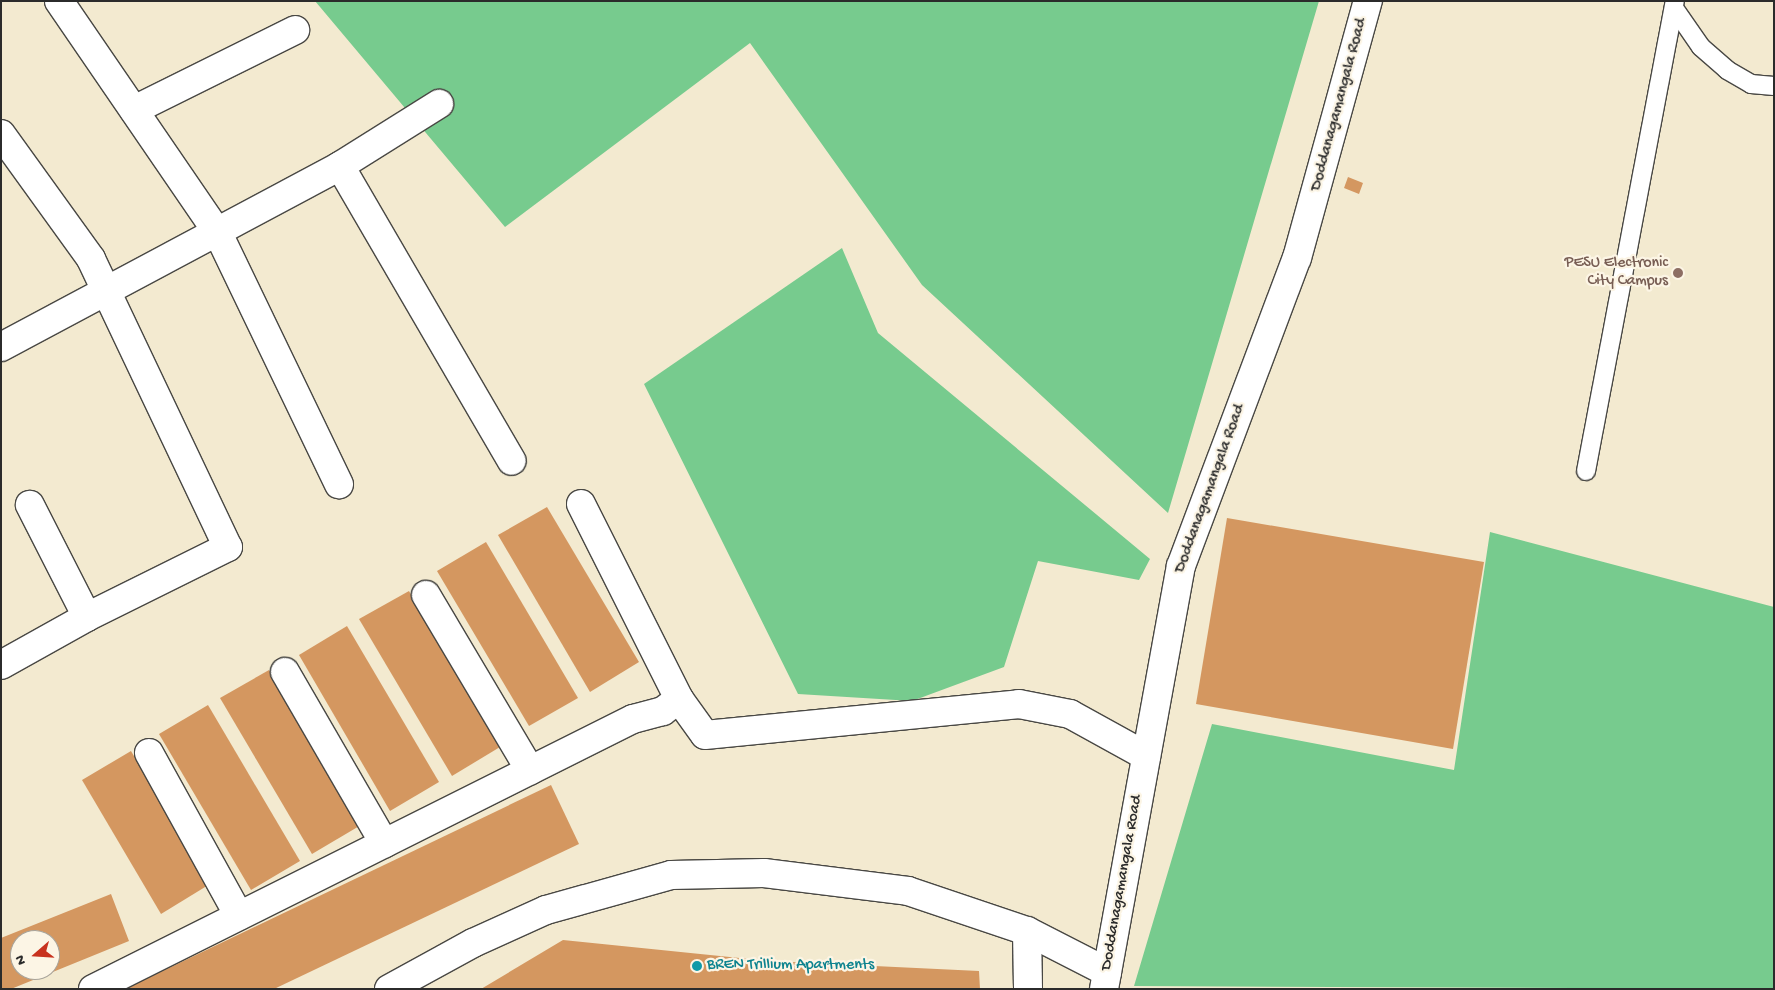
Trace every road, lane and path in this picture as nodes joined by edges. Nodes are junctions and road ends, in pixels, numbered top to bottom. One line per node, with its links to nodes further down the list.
1 (1368, 1): 24 (street, Doddanagamangala Road)
2 (60, 2): 7 (street)
3 (1674, 5): 5 (lane); 14 (lane)
4 (295, 30): 7 (street)
5 (1774, 86)
6 (439, 104): 9 (street)
7 (134, 110): 10 (street)
8 (1, 134): 11 (street)
9 (340, 166): 10 (street); 13 (street)
10 (218, 232): 11 (street); 15 (street)
11 (107, 292): 12 (street); 19 (street)
12 (1, 347)
13 (512, 461)
14 (1586, 471)
15 (339, 484)
16 (30, 504): 19 (street)
17 (581, 504): 22 (street)
18 (426, 595): 25 (street)
19 (87, 616): 20 (street)
20 (1, 664)
21 (285, 672): 26 (street)
22 (678, 699): 24 (street); 25 (street)
23 (149, 753): 27 (street)
24 (1146, 756): 29 (street, Doddanagamangala Road)
25 (530, 770): 26 (street)
26 (384, 843): 27 (street)
27 (238, 916): 30 (street)
28 (1027, 931): 29 (street); 31 (street); 32 (street)
29 (1106, 980)
30 (93, 989)
31 (390, 989)
32 (1028, 989)

